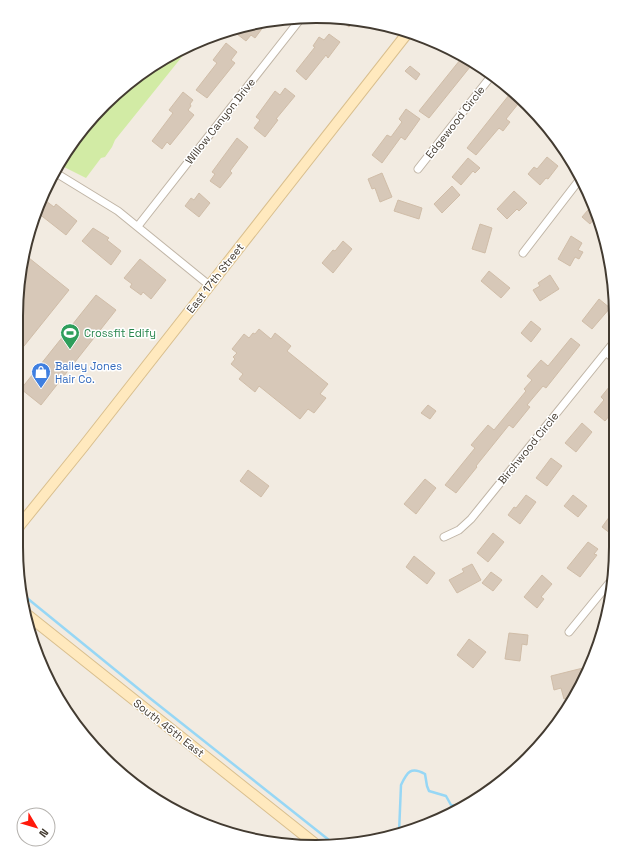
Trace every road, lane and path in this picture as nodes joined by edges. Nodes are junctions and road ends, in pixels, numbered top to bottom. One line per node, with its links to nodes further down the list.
1 (296, 24): 7 (street, Willow Canyon Drive)
2 (404, 37): 9 (main road, East 17th Street)
3 (488, 80): 4 (street, Edgewood Circle)
4 (418, 169)
5 (59, 175): 7 (street)
6 (577, 183): 8 (street)
7 (138, 226): 9 (street)
8 (523, 253)
9 (210, 285): 13 (main road, East 17th Street)
10 (609, 348): 11 (street, Birchwood Circle)
11 (606, 352): 12 (street); 14 (street, Birchwood Circle)
12 (609, 355)
13 (23, 521)
14 (444, 537)
15 (605, 588): 17 (street)
16 (32, 619): 18 (main road, South 45th East)
17 (569, 632)
18 (310, 840)

